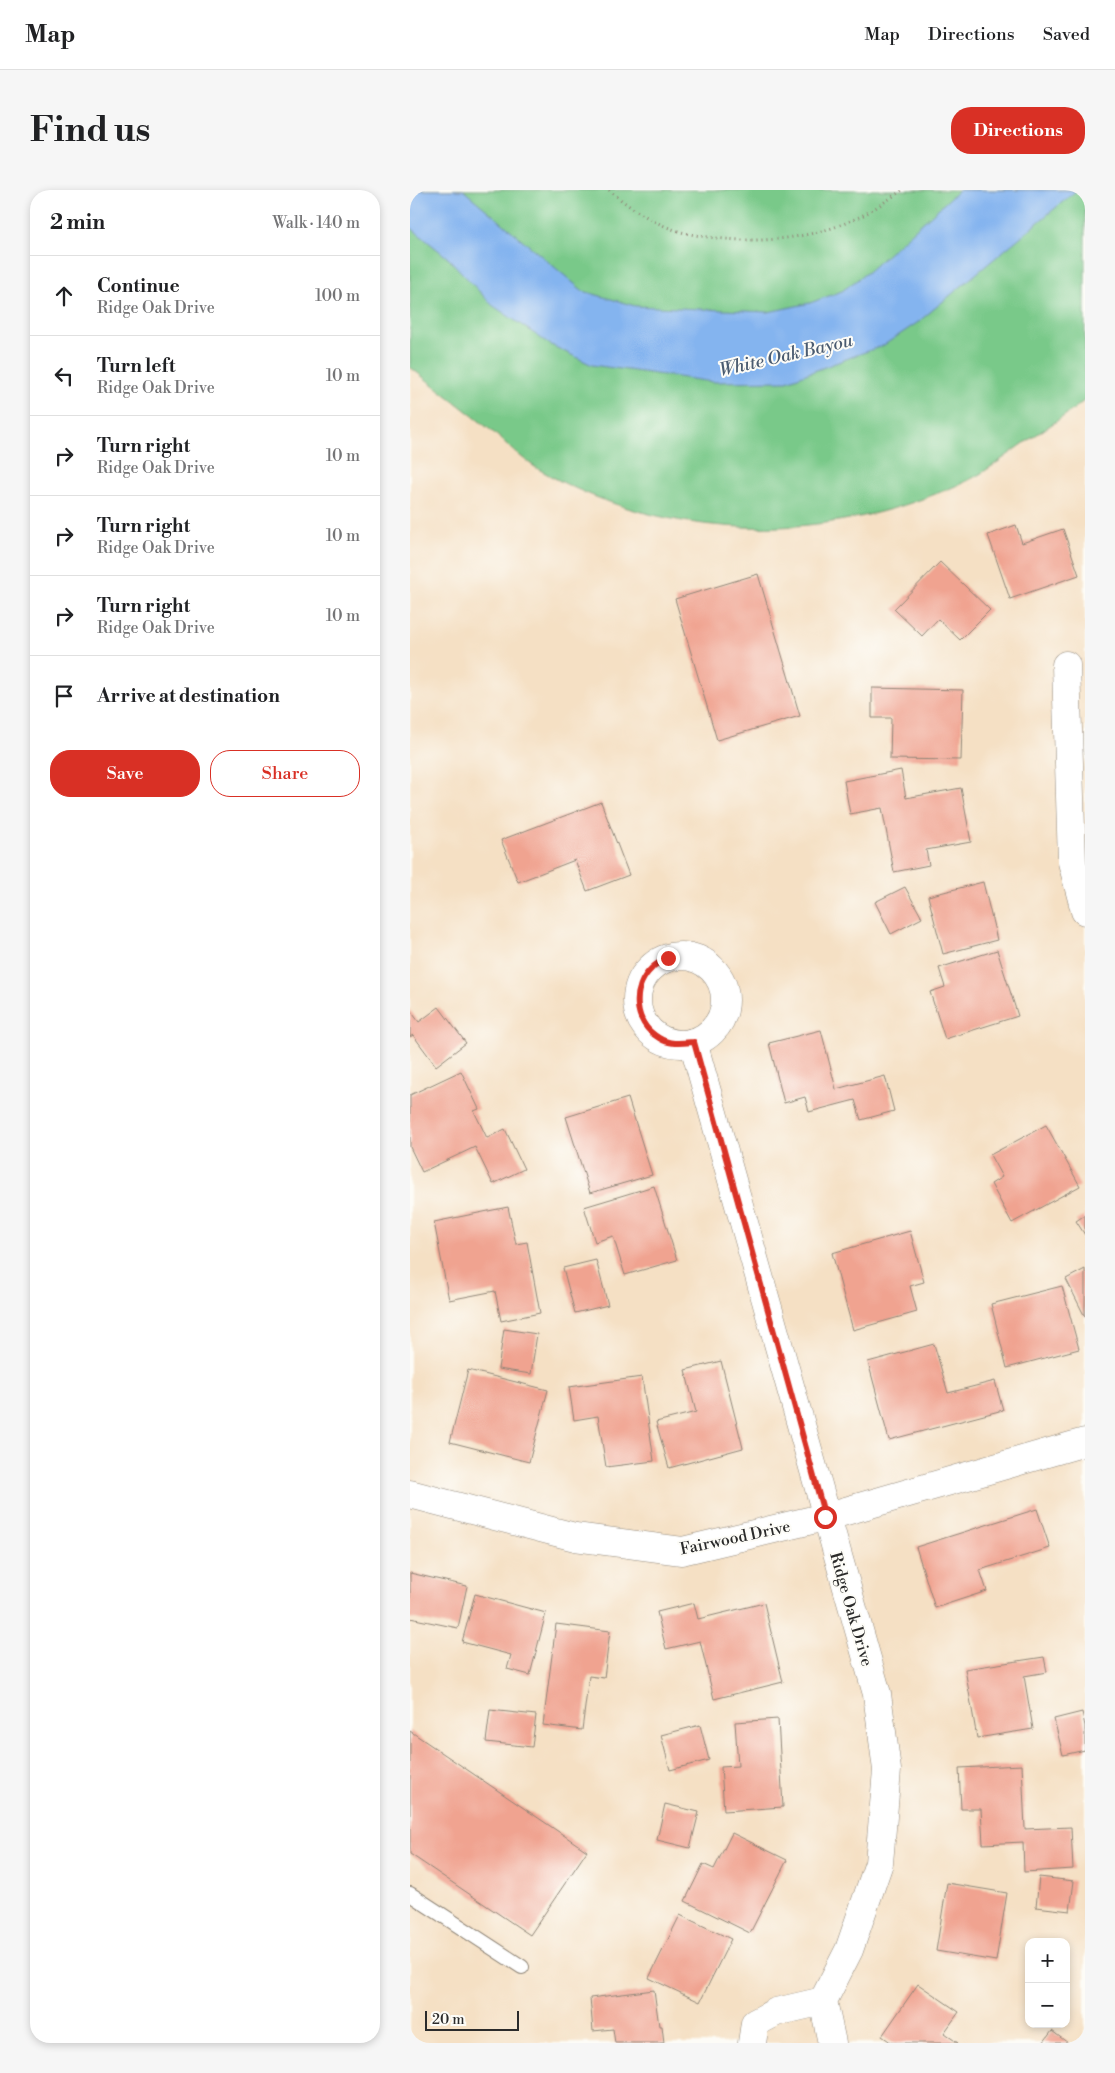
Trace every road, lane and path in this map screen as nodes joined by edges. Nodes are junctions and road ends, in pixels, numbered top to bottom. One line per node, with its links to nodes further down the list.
1 (609, 190): 2 (path)
2 (903, 190)
3 (1066, 665): 4 (street)
4 (1085, 911)
5 (694, 1042): 8 (street, Ridge Oak Drive)
6 (1085, 1442): 8 (street, Fairwood Drive)
7 (410, 1494): 8 (street, Fairwood Drive)
8 (825, 1517): 11 (street, Ridge Oak Drive)
9 (410, 1894): 10 (lane)
10 (522, 1967)
11 (823, 2001): 12 (street); 13 (street)
12 (752, 2043)
13 (832, 2043)

